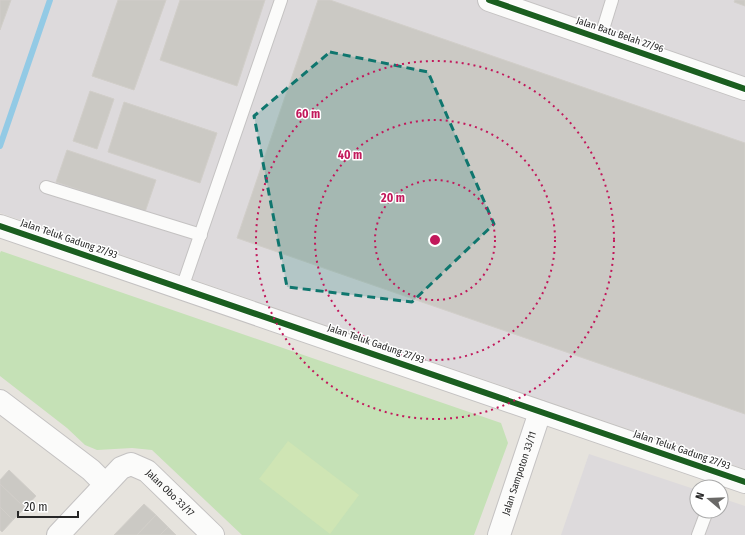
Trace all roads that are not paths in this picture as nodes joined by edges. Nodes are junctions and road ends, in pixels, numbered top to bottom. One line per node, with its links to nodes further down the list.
1 (281, 0): 8 (lane)
2 (489, 0): 4 (street, Jalan Batu Belah 27/96)
3 (612, 0): 4 (lane)
4 (600, 39): 5 (street, Jalan Batu Belah 27/96)
5 (745, 89)
6 (46, 187): 8 (lane)
7 (0, 226): 9 (street, Jalan Teluk Gadung 27/93)
8 (201, 235): 9 (lane)
9 (182, 288): 11 (street, Jalan Teluk Gadung 27/93)
10 (0, 401): 15 (street)
11 (540, 412): 12 (street, Jalan Teluk Gadung 27/93); 19 (street, Jalan Sampoton 33/11)
12 (715, 479)
13 (729, 481): 14 (street, Jalan Teluk Gadung 27/93)
14 (745, 482)
15 (105, 484): 17 (street); 18 (street, Jalan Obo 33/17)
16 (704, 519): 20 (lane)
17 (58, 535)
18 (213, 535)
19 (499, 535)
20 (698, 535)

